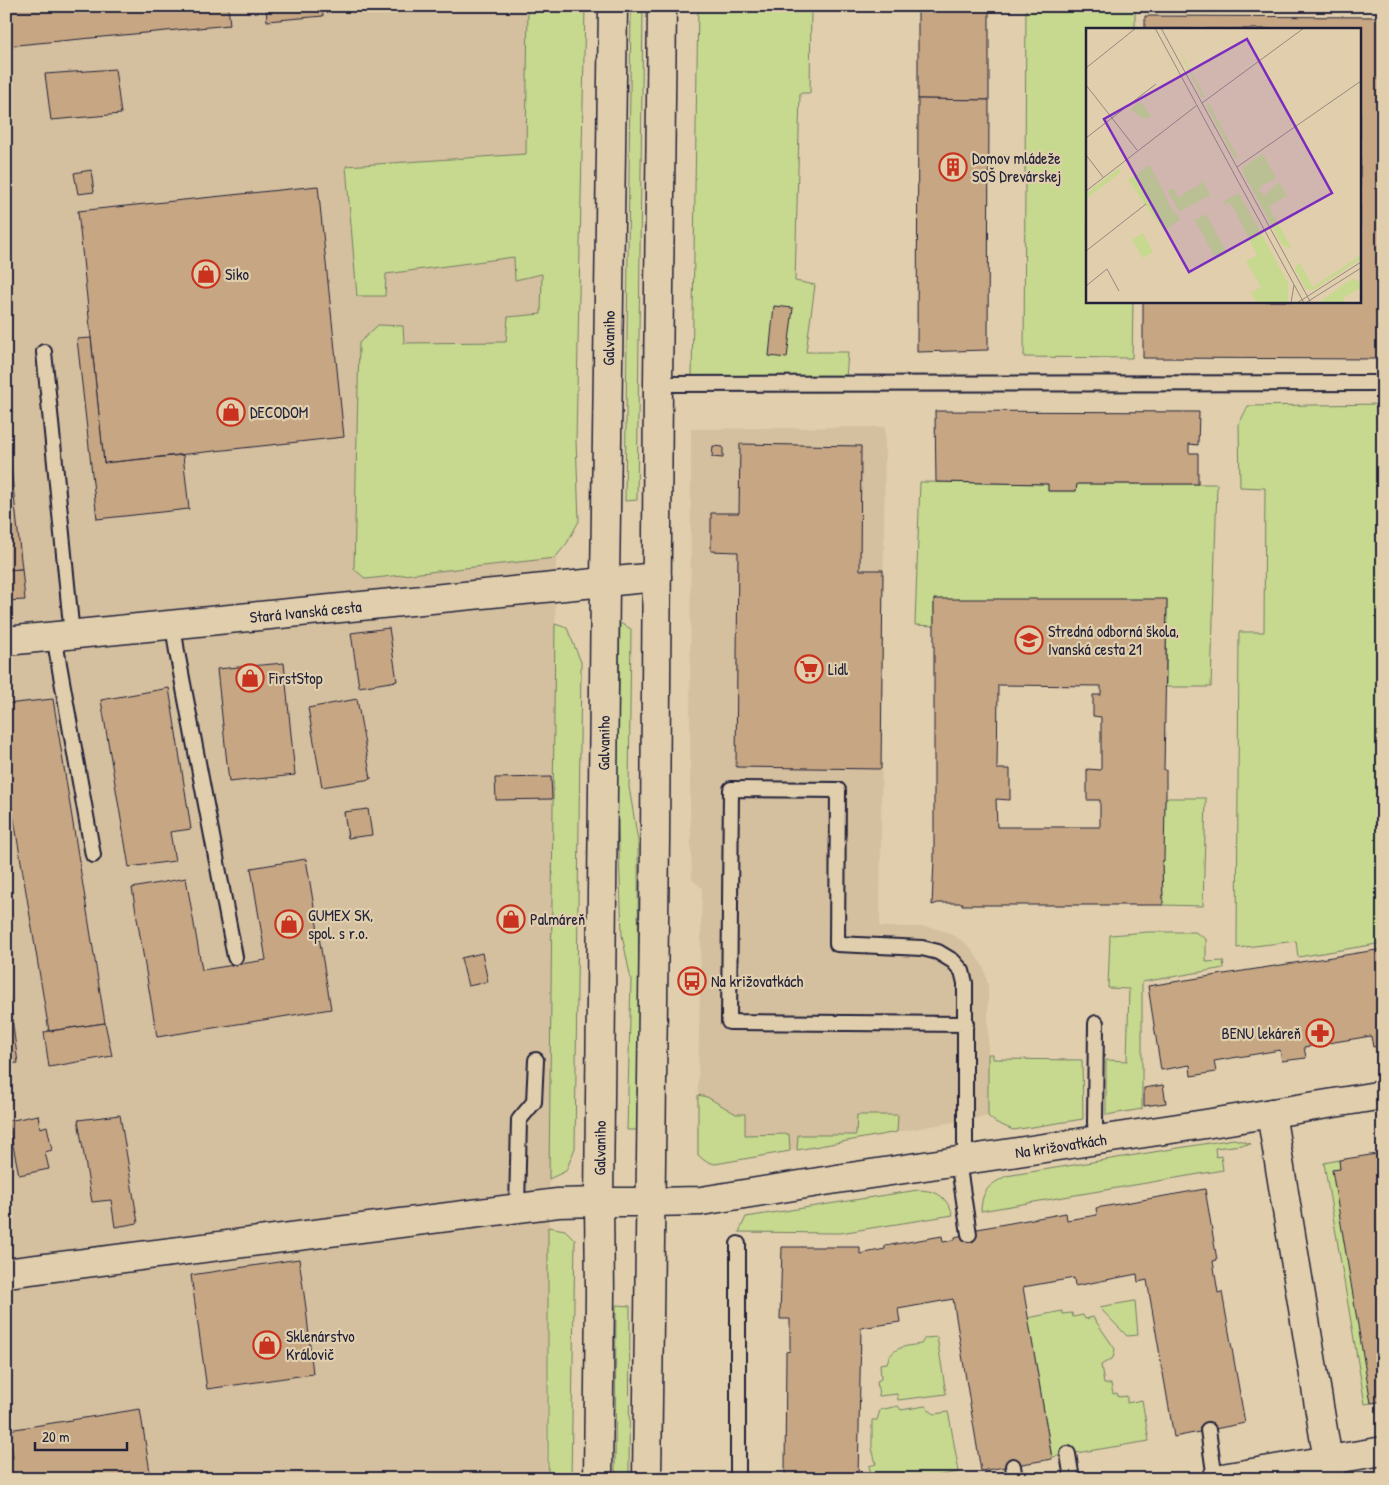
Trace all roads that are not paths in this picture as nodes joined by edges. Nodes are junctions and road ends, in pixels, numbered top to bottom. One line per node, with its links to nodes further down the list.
1 (614, 6): 7 (main road, Galvaniho)
2 (662, 6): 5 (main road)
3 (44, 352): 9 (lane)
4 (1383, 382): 5 (lane)
5 (658, 384): 6 (main road)
6 (656, 577): 7 (main road, Stará Ivanská cesta); 21 (main road)
7 (605, 582): 8 (main road, Stará Ivanská cesta); 20 (main road, Galvaniho)
8 (173, 625): 9 (main road, Stará Ivanská cesta); 12 (lane)
9 (63, 635): 10 (main road, Stará Ivanská cesta); 11 (lane)
10 (6, 641)
11 (94, 855)
12 (235, 957)
13 (1096, 1023): 18 (lane)
14 (966, 1024): 14 (lane); 19 (lane)
15 (536, 1060): 22 (lane)
16 (1383, 1095): 17 (main road, Na križovatkách)
17 (1271, 1113): 18 (main road, Na križovatkách); 29 (main road)
18 (1096, 1140): 19 (main road, Na križovatkách)
19 (961, 1160): 21 (main road, Na križovatkách); 23 (lane)
20 (599, 1202): 21 (main road, Na križovatkách); 22 (main road, Na križovatkách); 30 (main road, Galvaniho)
21 (650, 1202): 31 (main road)
22 (517, 1208): 25 (main road, Na križovatkách)
23 (969, 1234)
24 (738, 1244): 32 (lane)
25 (6, 1272)
26 (1208, 1430): 34 (lane)
27 (1383, 1451): 29 (main road)
28 (1068, 1454): 33 (lane)
29 (1330, 1470): 34 (main road)
30 (598, 1479)
31 (646, 1479)
32 (738, 1479)
33 (1072, 1479)
34 (1215, 1479)

